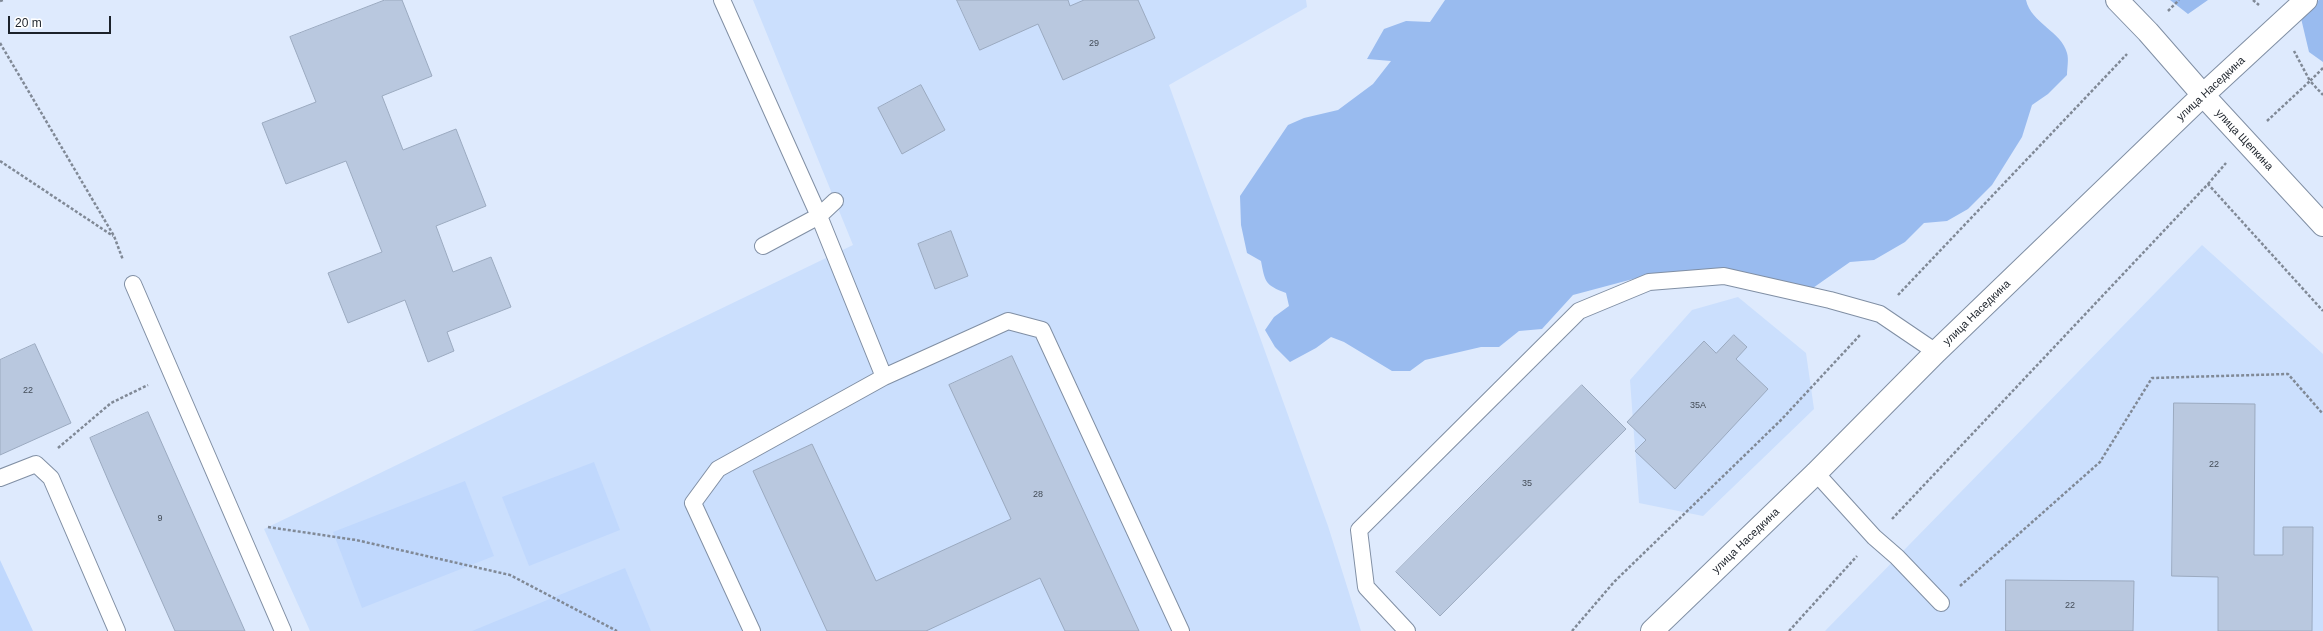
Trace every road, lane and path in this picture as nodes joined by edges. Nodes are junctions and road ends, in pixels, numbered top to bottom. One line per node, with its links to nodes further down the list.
1 (3, 0): 6 (path)
2 (722, 0): 17 (lane)
3 (2117, 0): 11 (main road, улица Щепкина)
4 (2253, 0): 7 (path)
5 (2306, 0): 7 (main road, улица Наседкина)
6 (0, 1)
7 (2280, 25): 10 (path); 11 (main road, улица Наседкина)
8 (0, 43): 19 (path)
9 (2323, 68): 10 (path)
10 (2310, 81): 12 (path); 13 (path)
11 (2203, 95): 13 (main road, улица Щепкина); 23 (main road, улица Наседкина)
12 (2323, 95)
13 (2245, 140): 15 (path); 18 (main road, улица Щепкина)
14 (0, 161): 19 (path)
15 (2208, 184): 22 (path); 31 (path)
16 (835, 201): 17 (lane)
17 (819, 216): 20 (lane); 25 (lane)
18 (2323, 225)
19 (114, 236): 21 (path)
20 (762, 246)
21 (134, 284): 24 (lane)
22 (2323, 311)
23 (1936, 352): 28 (main road, улица Наседкина); 38 (lane)
24 (171, 373): 27 (path); 30 (lane)
25 (884, 377): 36 (lane); 37 (lane)
26 (2323, 414): 32 (path)
27 (36, 464): 29 (lane); 33 (lane)
28 (1816, 474): 31 (lane); 39 (main road, улица Наседкина)
29 (0, 478)
30 (236, 522): 34 (lane); 35 (path)
31 (1874, 537): 32 (lane); 40 (path)
32 (1941, 603)
33 (117, 631)
34 (283, 631)
35 (617, 631)
36 (752, 631)
37 (1181, 631)
38 (1407, 631)
39 (1652, 631)
40 (1789, 631)

